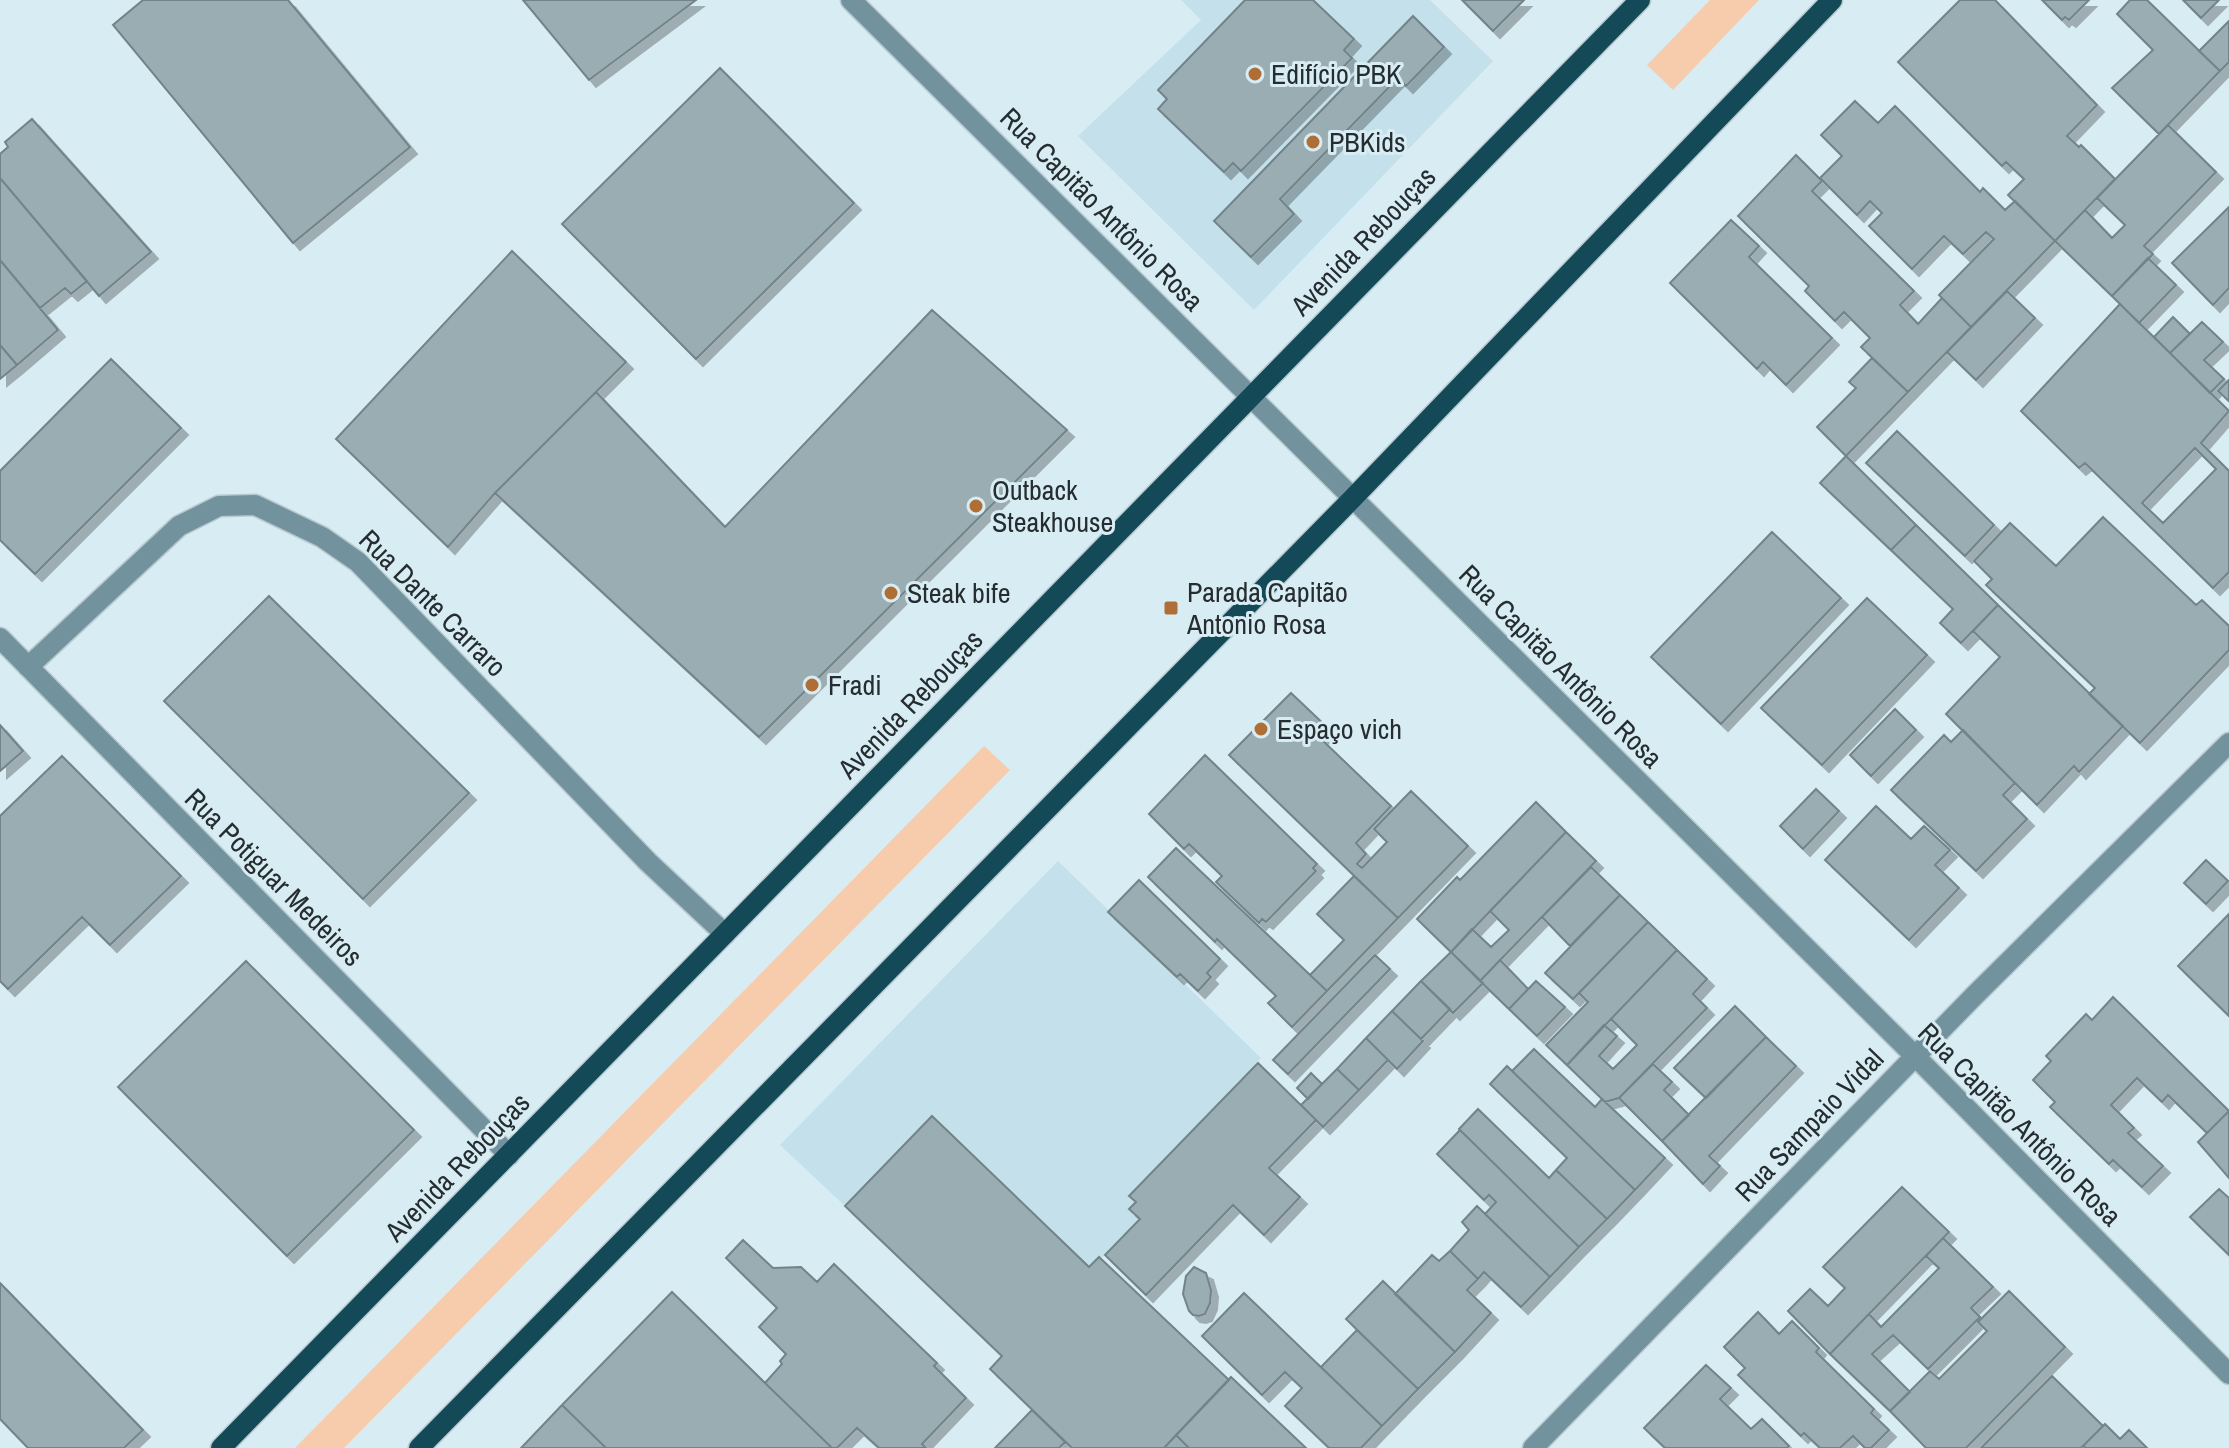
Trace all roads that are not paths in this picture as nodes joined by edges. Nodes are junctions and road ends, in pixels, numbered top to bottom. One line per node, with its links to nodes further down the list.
1 (851, 0): 4 (street, Rua Capitão Antônio Rosa)
2 (1640, 0): 4 (main road, Avenida Rebouças)
3 (1832, 0): 5 (main road)
4 (1251, 398): 5 (street, Rua Capitão Antônio Rosa); 9 (main road, Avenida Rebouças)
5 (1353, 498): 10 (street, Rua Capitão Antônio Rosa); 14 (main road)
6 (0, 638): 7 (street, Rua Potiguar Medeiros)
7 (28, 667): 9 (street, Rua Dante Carraro); 11 (street, Rua Potiguar Medeiros)
8 (2229, 743): 10 (street, Rua Sampaio Vidal)
9 (725, 934): 11 (main road, Avenida Rebouças)
10 (1916, 1057): 12 (street, Rua Capitão Antônio Rosa); 15 (street, Rua Sampaio Vidal)
11 (509, 1155): 13 (main road, Avenida Rebouças)
12 (2229, 1374)
13 (221, 1448)
14 (419, 1448)
15 (1533, 1448)

